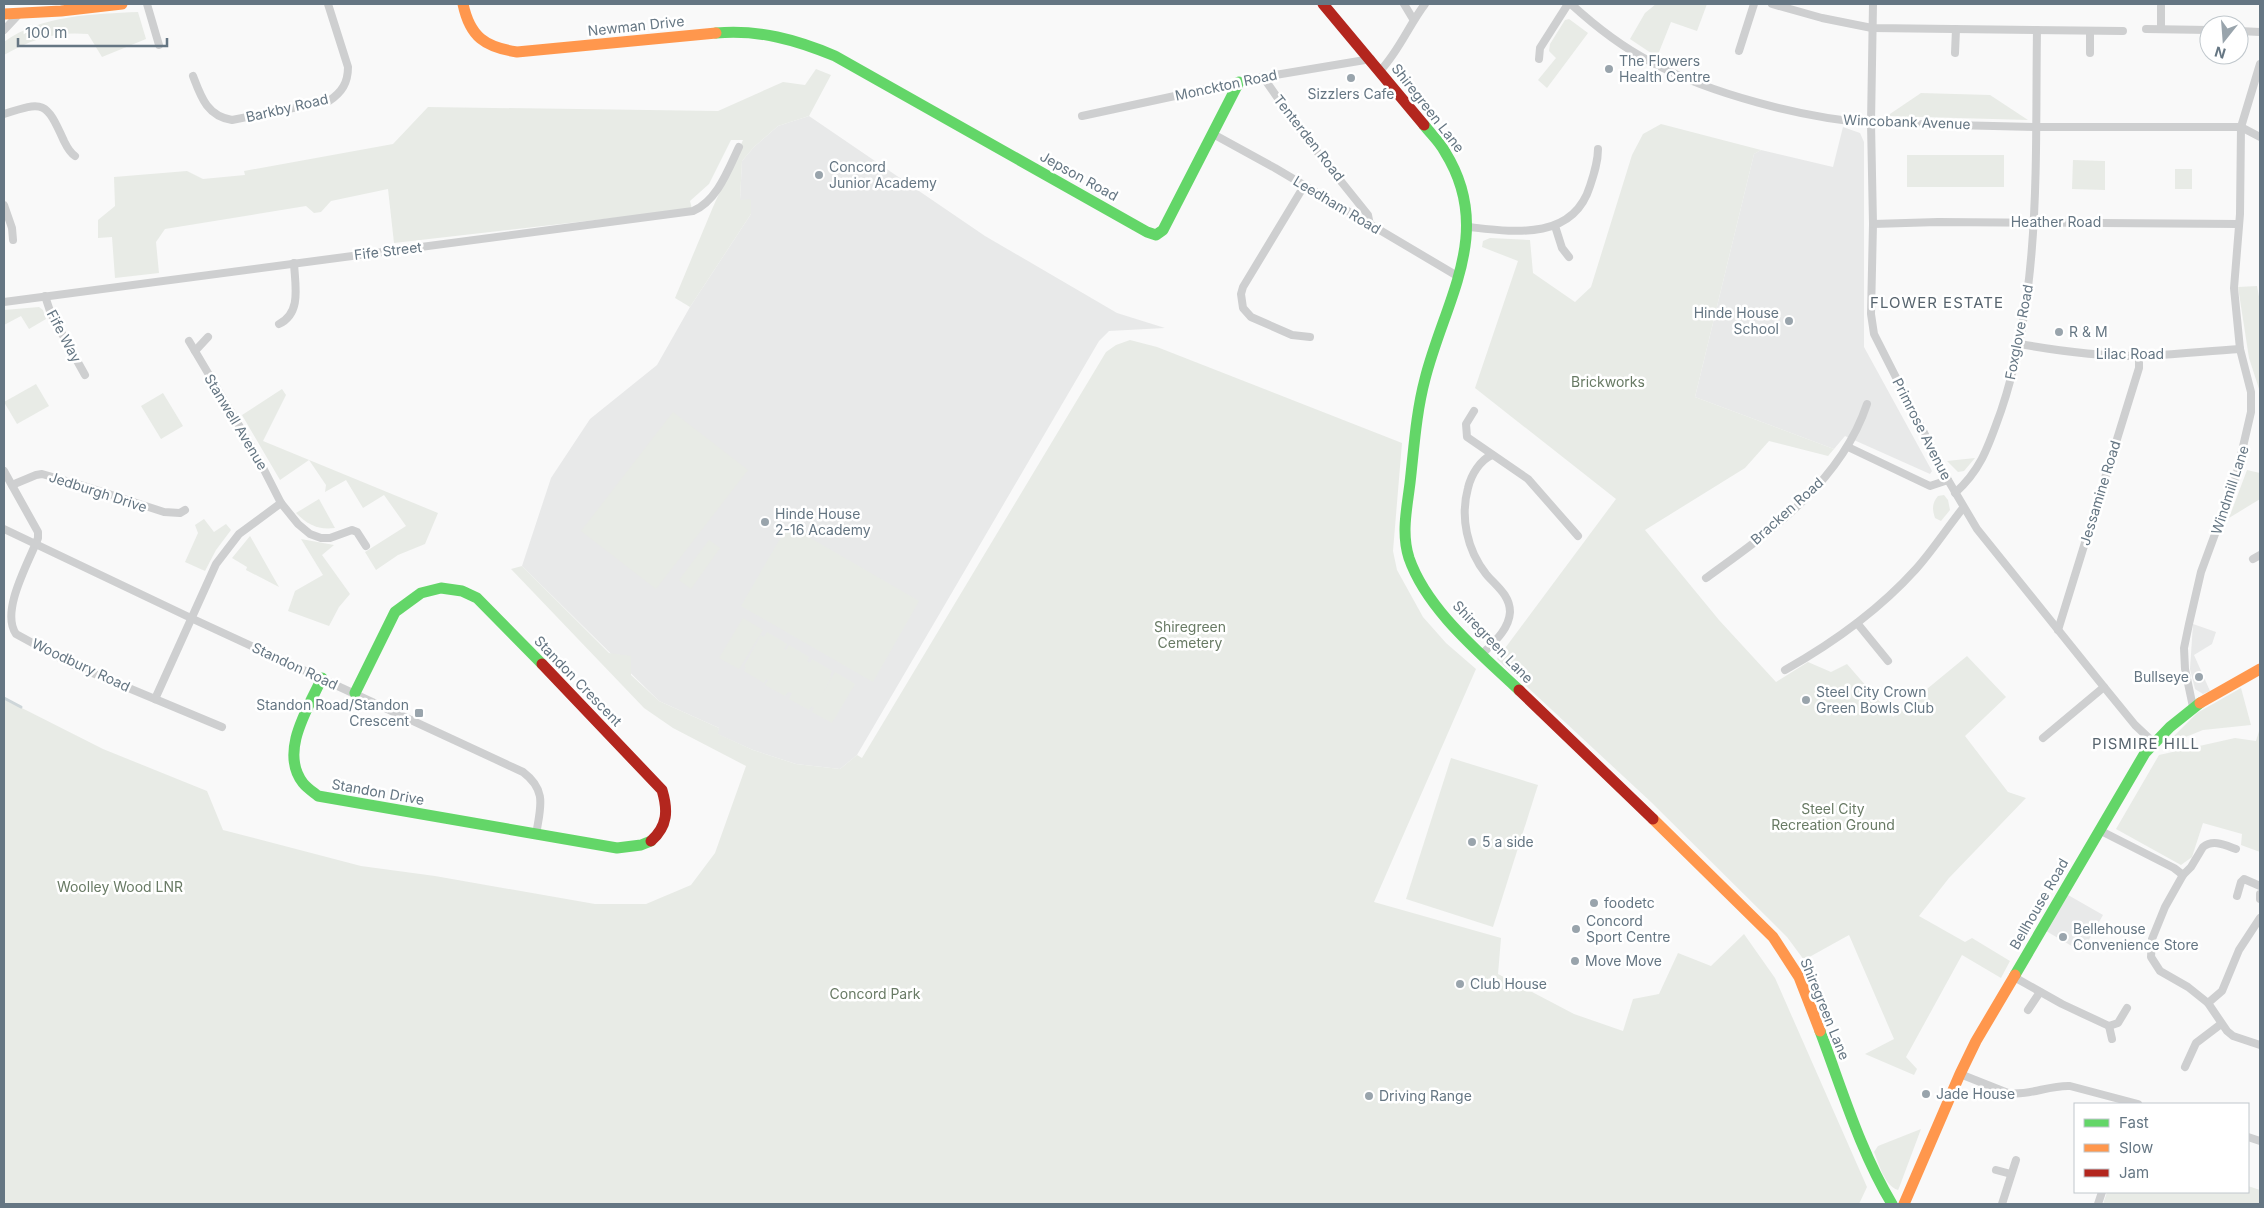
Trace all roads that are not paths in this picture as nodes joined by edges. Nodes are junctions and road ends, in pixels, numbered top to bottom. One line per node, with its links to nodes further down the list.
1 (122, 4): 13 (street)
2 (147, 4): 25 (street)
3 (328, 4): 34 (street, Barkby Road)
4 (463, 4): 29 (street, Newman Drive)
5 (1323, 4): 30 (street, Shiregreen Lane)
6 (1404, 4): 15 (street)
7 (1425, 4): 15 (street)
8 (1570, 4): 31 (street); 39 (street, Wincobank Avenue)
9 (1754, 4): 26 (street)
10 (1772, 4): 16 (street)
11 (1873, 4): 16 (street, Primrose Avenue)
12 (2161, 6): 19 (street)
13 (20, 13): 14 (street); 20 (street)
14 (4, 14)
15 (1413, 19): 33 (street)
16 (1872, 28): 17 (street); 39 (street, Primrose Avenue)
17 (1956, 28): 21 (street); 27 (street)
18 (2146, 29): 19 (street)
19 (2160, 29): 22 (street)
20 (4, 30)
21 (2037, 30): 23 (street); 40 (street, Foxglove Road)
22 (2199, 30)
23 (2090, 31): 24 (street); 28 (street)
24 (2123, 31)
25 (159, 45)
26 (1739, 52)
27 (1955, 53)
28 (2090, 53)
29 (835, 56): 42 (street, Jepson Road)
30 (1371, 59): 33 (street, Shiregreen Lane); 35 (street, Monckton Road)
31 (1539, 59)
32 (2260, 64): 41 (street, Windmill Lane)
33 (1380, 71): 54 (street, Shiregreen Lane)
34 (193, 76)
35 (1263, 77): 36 (street, Monckton Road); 52 (street, Tenterden Road)
36 (1239, 82): 38 (street, Monckton Road); 42 (street, Jepson Road)
37 (4, 114): 46 (street)
38 (1082, 116)
39 (1871, 123): 40 (street, Wincobank Avenue); 50 (street, Primrose Avenue)
40 (2036, 127): 41 (street, Wincobank Avenue); 49 (street, Foxglove Road)
41 (2241, 127): 43 (street); 51 (street, Windmill Lane)
42 (1213, 134): 47 (street, Leedham Road)
43 (2260, 138)
44 (739, 147): 57 (street, Fife Street)
45 (1598, 149): 53 (street)
46 (75, 156)
47 (1304, 186): 52 (street, Leedham Road); 63 (street)
48 (4, 205): 55 (street)
49 (2033, 222): 50 (street, Heather Road); 51 (street, Heather Road); 65 (street, Foxglove Road)
50 (1873, 224): 75 (street, Primrose Avenue)
51 (2239, 224): 66 (street, Windmill Lane)
52 (1370, 225): 58 (street, Leedham Road)
53 (1555, 226): 54 (street); 56 (street)
54 (1469, 227): 58 (street, Shiregreen Lane)
55 (13, 240)
56 (1569, 257)
57 (294, 263): 59 (street, Fife Street); 61 (street)
58 (1459, 277): 90 (street, Shiregreen Lane)
59 (45, 296): 60 (street, Fife Street); 69 (street, Fife Way)
60 (4, 302)
61 (279, 324)
62 (208, 337): 67 (street)
63 (1310, 337)
64 (189, 341): 67 (street, Stanwell Avenue)
65 (2020, 344): 68 (street, Lilac Road); 77 (street, Foxglove Road)
66 (2240, 348): 68 (street, Lilac Road); 98 (street, Windmill Lane)
67 (195, 351): 78 (street, Stanwell Avenue)
68 (2139, 356): 89 (street, Jessamine Road)
69 (85, 375)
70 (1867, 404): 72 (street, Bracken Road)
71 (1474, 410): 73 (street)
72 (1848, 447): 75 (street); 85 (street, Bracken Road)
73 (1492, 455): 82 (street); 90 (street)
74 (4, 471): 76 (street)
75 (1948, 480): 77 (street, Primrose Avenue)
76 (12, 485): 80 (street, Jedburgh Drive); 83 (street)
77 (1955, 493): 79 (street, Primrose Avenue)
78 (281, 503): 84 (street, Stanwell Avenue); 86 (street)
79 (1963, 508): 87 (street); 89 (street, Primrose Avenue)
80 (185, 510)
81 (4, 529): 83 (street, Standon Road)
82 (1578, 536)
83 (36, 543): 86 (street, Standon Road); 88 (street, Woodbury Road)
84 (366, 546)
85 (1706, 578)
86 (193, 619): 94 (street, Standon Road); 97 (street)
87 (1856, 623): 91 (street); 93 (street)
88 (7, 624): 97 (street, Woodbury Road)
89 (2058, 630): 95 (street, Primrose Avenue)
90 (1481, 655): 126 (street, Shiregreen Lane)
91 (1888, 662)
92 (2260, 669): 98 (street, Bellhouse Road)
93 (1785, 670)
94 (322, 678): 96 (street, Standon Road); 103 (street, Standon Drive)
95 (2104, 688): 100 (street); 101 (street, Primrose Avenue)
96 (355, 694): 103 (street, Standon Road); 103 (street, Standon Crescent)
97 (155, 699): 99 (street, Woodbury Road)
98 (2193, 707): 101 (street, Bellhouse Road)
99 (222, 727)
100 (2043, 738)
101 (2153, 742): 102 (street, Bellhouse Road)
102 (2099, 830): 105 (street); 111 (street, Bellhouse Road)
103 (536, 835)
104 (2236, 849): 105 (street)
105 (2183, 875): 113 (street)
106 (2260, 886): 108 (street)
107 (2260, 894): 109 (street)
108 (2237, 896)
109 (2260, 899)
110 (2260, 918): 113 (street)
111 (2014, 976): 112 (street); 121 (street, Bellhouse Road)
112 (2040, 992): 115 (street); 117 (street)
113 (2208, 1003): 116 (street)
114 (2127, 1008): 117 (street)
115 (2028, 1010)
116 (2221, 1024): 119 (street); 120 (street)
117 (2109, 1026): 118 (street)
118 (2112, 1039)
119 (2260, 1045)
120 (2185, 1066)
121 (1960, 1074): 122 (street); 127 (street, Bellhouse Road)
122 (2129, 1103)
123 (2016, 1160): 125 (street)
124 (1996, 1170): 125 (street)
125 (2011, 1174): 128 (street)
126 (1892, 1204)
127 (1904, 1204)
128 (2002, 1204)

